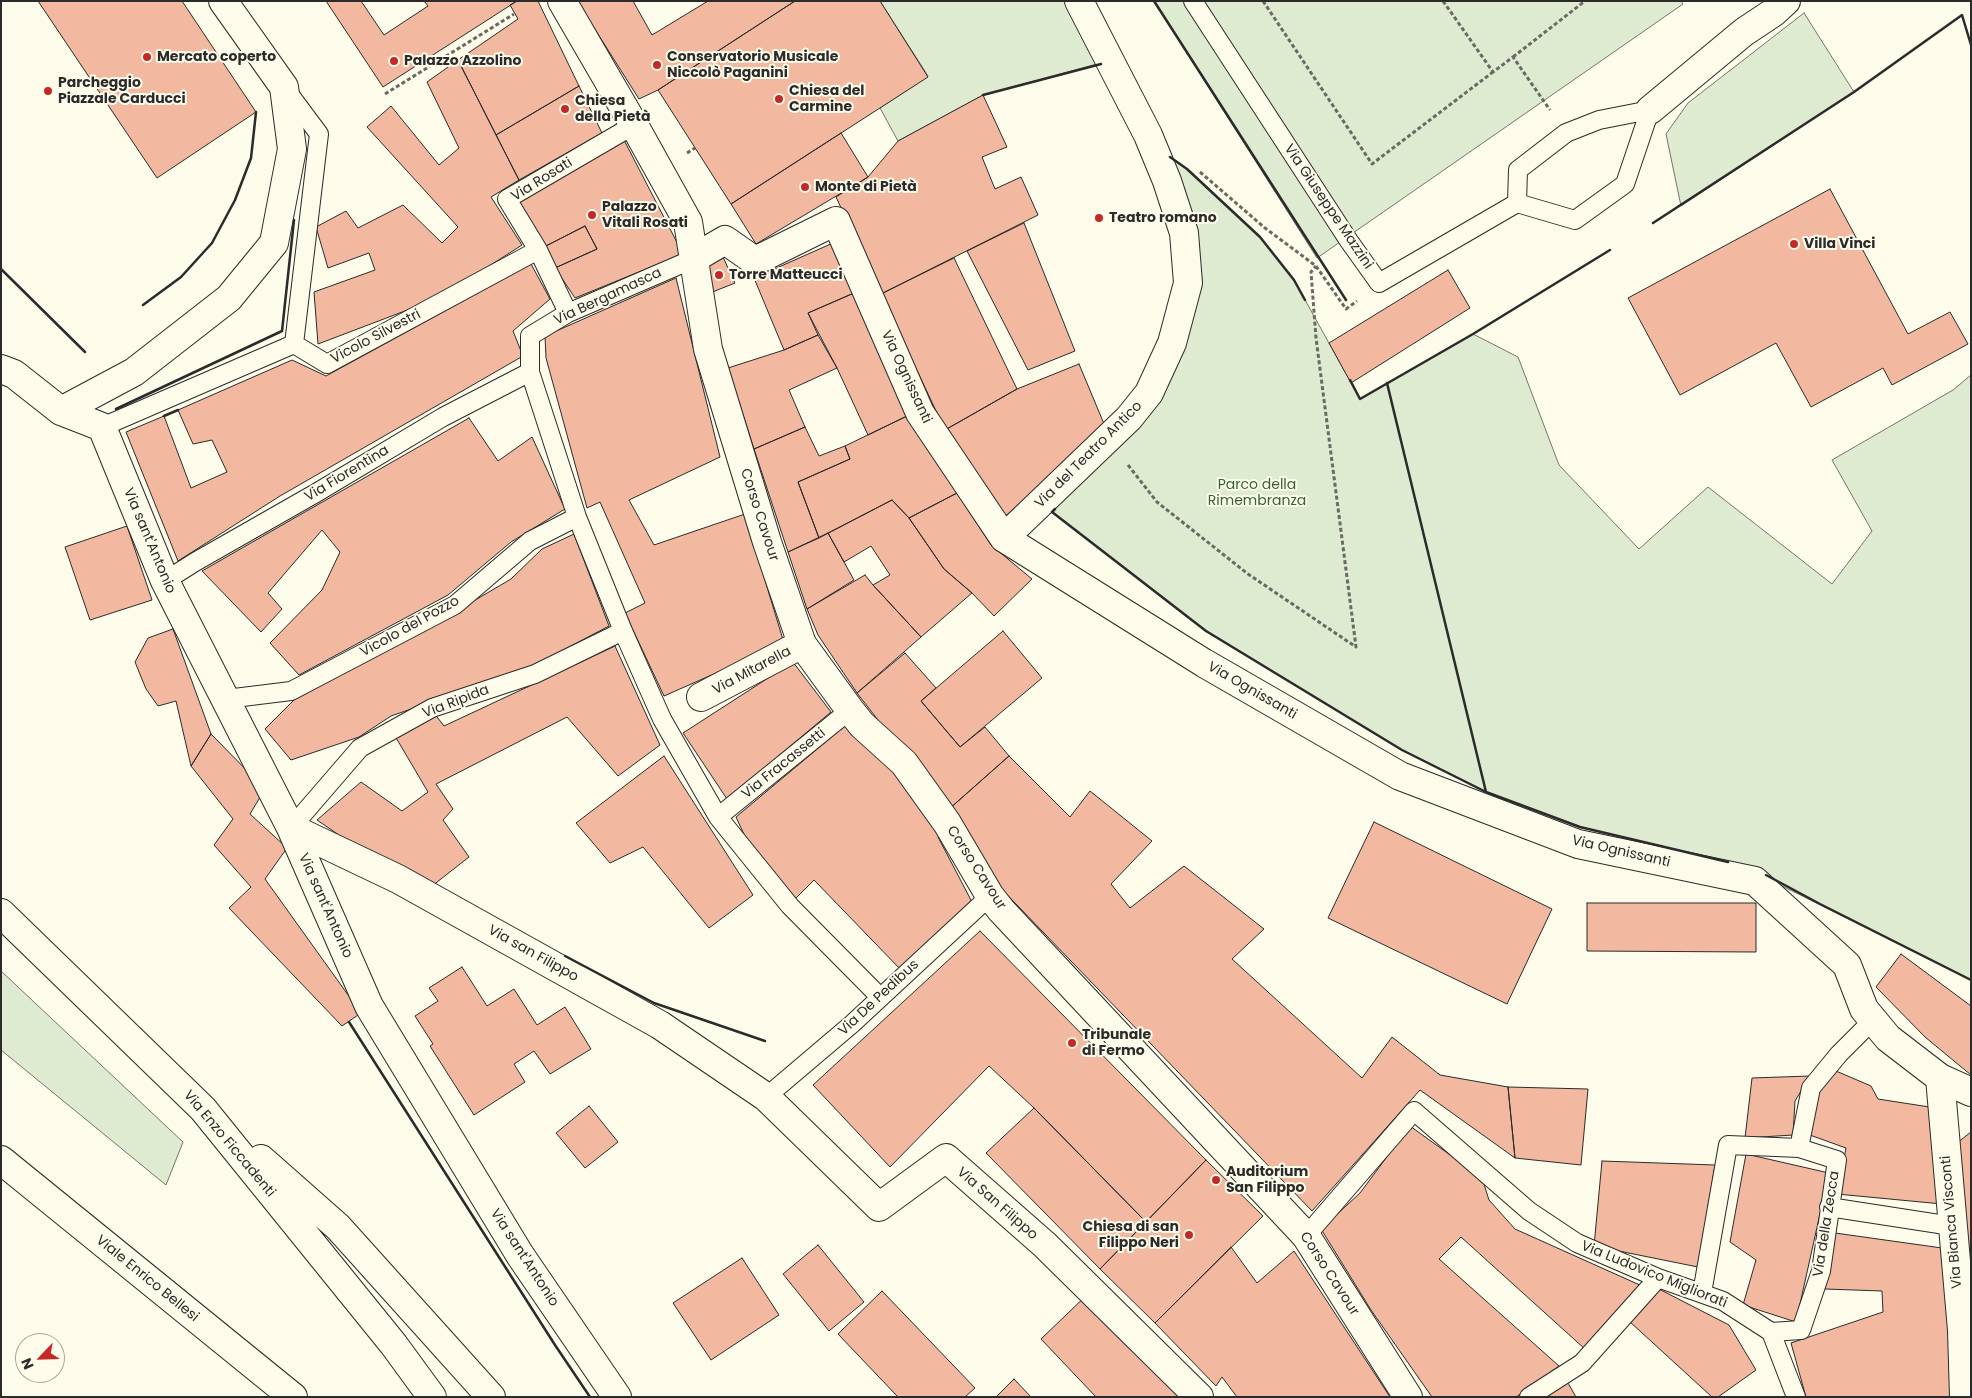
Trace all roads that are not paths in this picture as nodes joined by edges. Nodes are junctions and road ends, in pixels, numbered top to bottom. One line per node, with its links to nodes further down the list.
1 (223, 1): 6 (street)
2 (562, 1): 8 (street, Corso Cavour)
3 (1079, 1): 19 (street, Via del Teatro Antico)
4 (1193, 1): 9 (lane, Via Giuseppe Mazzini)
5 (1786, 1): 7 (street)
6 (284, 87): 13 (lane); 16 (street)
7 (1650, 110): 9 (lane); 9 (lane)
8 (634, 125): 10 (lane, Via Rosati); 11 (street, Corso Cavour)
9 (1517, 203)
10 (538, 250): 12 (lane, Via Rosati); 13 (lane, Vicolo Silvestri)
11 (693, 259): 12 (lane, Via Bergamasca); 19 (street, Via Ognissanti); 22 (street, Corso Cavour)
12 (568, 313): 15 (lane, Via Bergamasca)
13 (294, 344): 17 (lane)
14 (5, 367): 16 (street)
15 (530, 372): 18 (lane); 20 (lane, Via Fiorentina)
16 (60, 411): 17 (street)
17 (102, 428): 20 (street, Via sant'Antonio)
18 (577, 518): 21 (lane); 24 (lane, Vicolo del Pozzo)
19 (1004, 538): 31 (street, Via Ognissanti)
20 (165, 581): 24 (street, Via sant'Antonio)
21 (623, 631): 26 (lane); 27 (lane, Via Ripida)
22 (802, 644): 23 (street, Via Mitarella); 25 (street, Corso Cavour)
23 (701, 697)
24 (226, 698): 27 (street, Via sant'Antonio)
25 (850, 710): 26 (lane, Via Fracassetti); 28 (street, Corso Cavour)
26 (718, 818): 30 (lane)
27 (291, 828): 34 (street, Via san Filippo); 49 (street, Via sant'Antonio)
28 (990, 896): 30 (lane, Via De Pedibus); 40 (street, Corso Cavour)
29 (1, 913): 35 (street, Via Enzo Ficcadenti)
30 (880, 997): 34 (lane, Via De Pedibus)
31 (1873, 1020): 32 (street, Via Ognissanti); 36 (lane)
32 (1940, 1078): 33 (street, Via Ognissanti); 39 (street, Via Bianca Visconti)
33 (1971, 1092)
34 (766, 1097): 50 (street, Via San Filippo)
35 (203, 1109): 47 (street, Via Enzo Ficcadenti); 48 (street)
36 (1799, 1148): 38 (lane, Via della Zecca); 42 (lane)
37 (1, 1160): 46 (street, Viale Enrico Bellesi)
38 (1830, 1208): 39 (lane); 45 (lane, Via della Zecca)
39 (1952, 1226): 43 (street, Via Bianca Visconti)
40 (1306, 1236): 41 (lane, Via Ludovico Migliorati); 51 (street, Corso Cavour)
41 (1658, 1278): 42 (lane, Via Ludovico Migliorati); 52 (lane)
42 (1702, 1293): 45 (lane, Via Ludovico Migliorati)
43 (1964, 1293): 44 (street, Via Bianca Visconti)
44 (1966, 1328): 54 (street, Via Bianca Visconti)
45 (1771, 1332): 53 (lane)
46 (293, 1397)
47 (432, 1397)
48 (491, 1397)
49 (617, 1397)
50 (1198, 1397)
51 (1408, 1397)
52 (1529, 1397)
53 (1796, 1397)
54 (1964, 1397)

